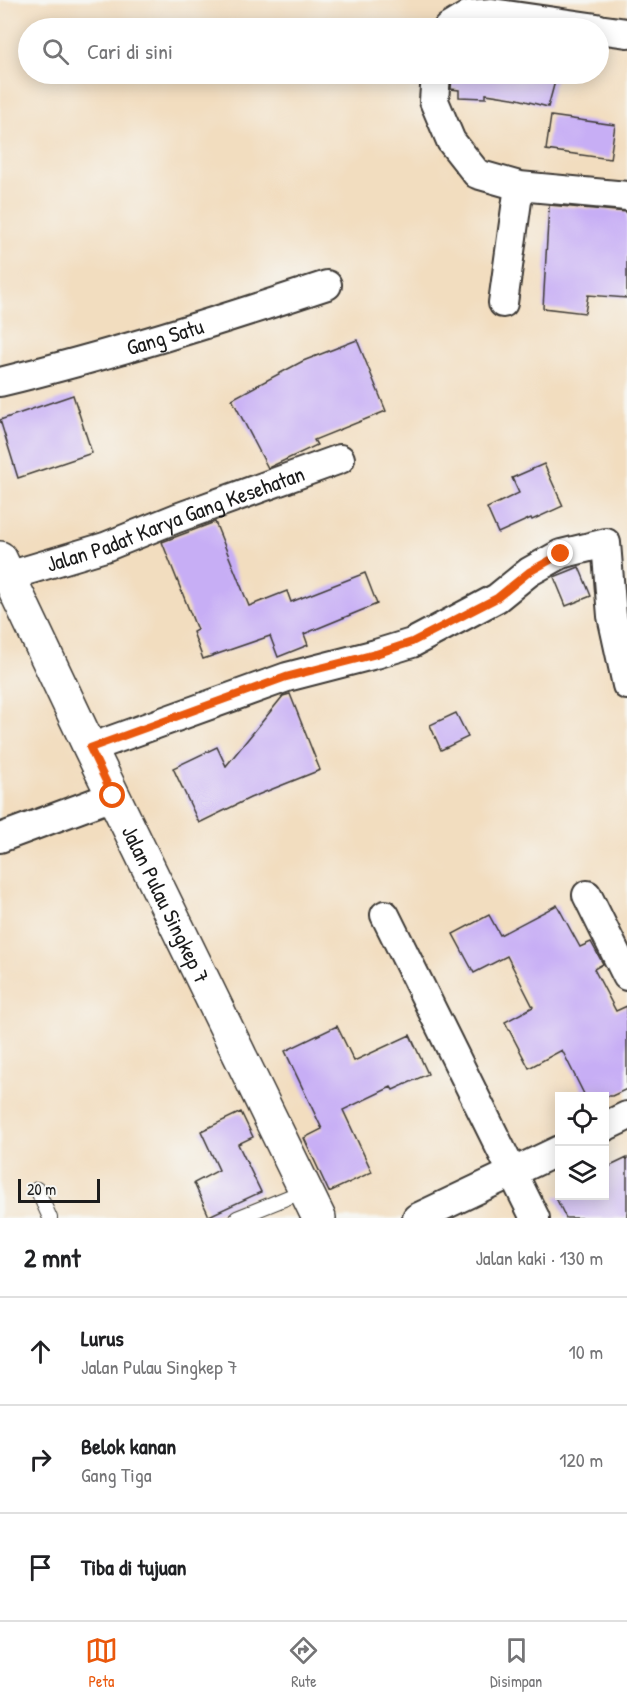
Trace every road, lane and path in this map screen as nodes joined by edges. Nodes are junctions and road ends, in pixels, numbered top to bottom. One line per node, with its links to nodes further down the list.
1 (464, 18): 2 (street)
2 (525, 18)
3 (609, 31): 4 (street)
4 (627, 33)
5 (435, 84): 6 (street)
6 (519, 186): 7 (street); 9 (street)
7 (627, 196)
8 (327, 285): 10 (street, Gang Satu)
9 (503, 303)
10 (0, 382)
11 (340, 459): 12 (street, Jalan Padat Karya Gang Kesehatan)
12 (4, 567): 14 (street, Jalan Pulau Singkep 7)
13 (627, 685): 14 (street)
14 (90, 748): 15 (street, Jalan Pulau Singkep 7)
15 (113, 796): 16 (street); 25 (street, Jalan Pulau Singkep 7)
16 (0, 838)
17 (587, 895): 19 (street)
18 (384, 915): 23 (street)
19 (627, 976)
20 (627, 1116): 21 (street)
21 (609, 1125)
22 (555, 1152): 23 (street)
23 (513, 1173): 28 (street); 29 (street)
24 (37, 1189): 26 (lane)
25 (312, 1204): 27 (lane)
26 (50, 1218)
27 (237, 1218)
28 (417, 1218)
29 (535, 1218)

